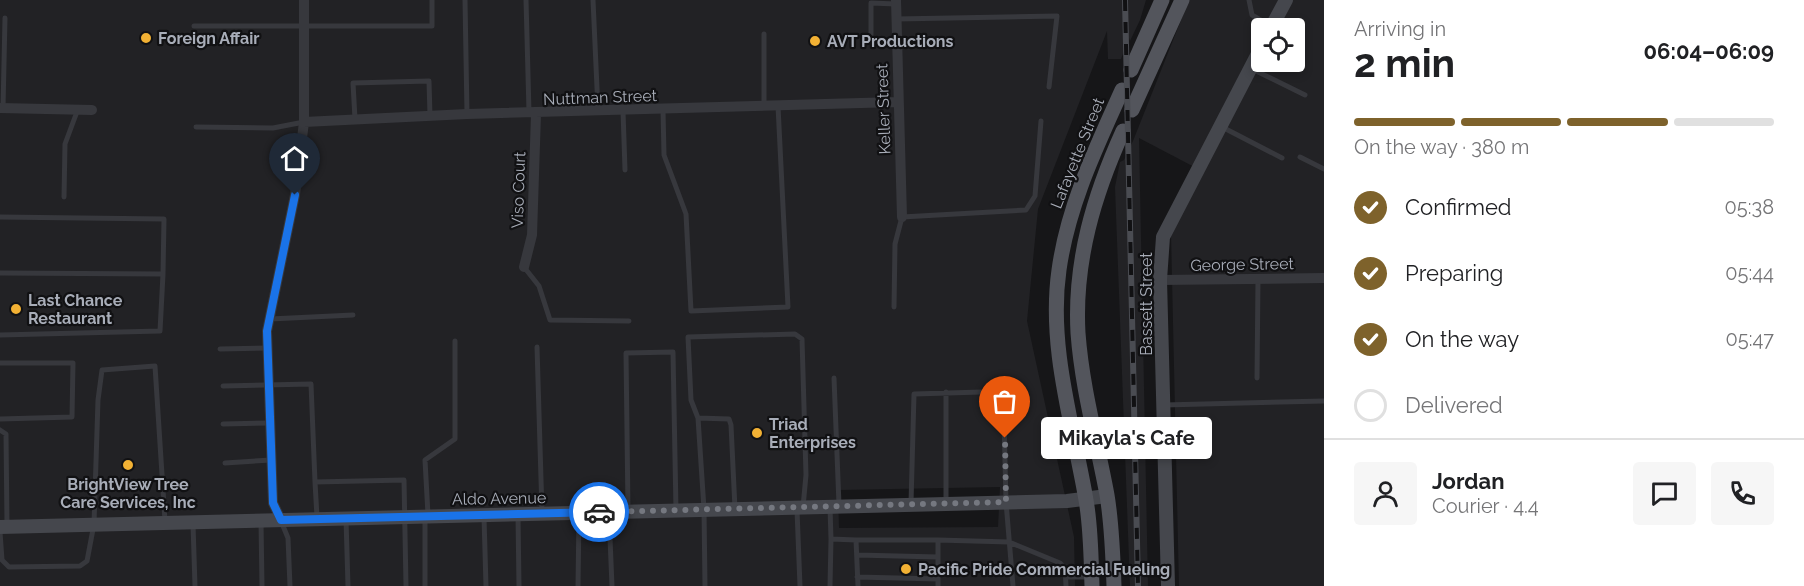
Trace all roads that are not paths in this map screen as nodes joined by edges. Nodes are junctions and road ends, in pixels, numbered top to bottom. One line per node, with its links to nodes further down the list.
1 (304, 0): 15 (street)
2 (432, 0): 15 (lane)
3 (465, 0): 34 (lane)
4 (526, 0): 35 (lane)
5 (593, 0): 33 (lane)
6 (1162, 0): 20 (main road)
7 (1182, 0): 31 (main road)
8 (1249, 0): 12 (lane)
9 (1286, 0): 13 (street)
10 (896, 2): 14 (street, Keller Street); 18 (lane)
11 (4, 18): 27 (lane)
12 (1256, 18)
13 (1276, 18)
14 (896, 19): 18 (street, Keller Street); 21 (lane)
15 (304, 25): 16 (lane); 38 (street)
16 (194, 26)
17 (764, 33): 26 (lane)
18 (896, 41): 24 (street, Keller Street)
19 (1250, 68): 23 (lane); 40 (street, Bassett Street)
20 (1131, 70)
21 (1049, 87)
22 (1122, 90): 84 (main road, Lafayette Street)
23 (1305, 95)
24 (897, 102): 25 (street, Nuttman Street); 49 (street, Keller Street)
25 (778, 106): 26 (street, Nuttman Street); 30 (lane)
26 (764, 107): 30 (street, Nuttman Street)
27 (1, 108): 28 (street)
28 (78, 109): 29 (street); 47 (lane)
29 (92, 110)
30 (663, 110): 32 (street, Nuttman Street)
31 (1132, 110)
32 (623, 111): 33 (street, Nuttman Street); 46 (lane)
33 (598, 112): 35 (street, Nuttman Street)
34 (466, 114): 35 (street, Nuttman Street); 36 (street, Nuttman Street)
35 (532, 114): 50 (street, Viso Court)
36 (430, 116): 37 (street, Nuttman Street); 37 (lane)
37 (355, 119): 38 (street, Nuttman Street)
38 (304, 122): 41 (lane); 58 (street)
39 (1041, 122): 49 (lane)
40 (1220, 126): 44 (lane); 55 (street, Bassett Street)
41 (196, 127)
42 (1123, 130): 83 (main road, Lafayette Street)
43 (1300, 157): 45 (lane)
44 (1282, 158)
45 (1324, 169)
46 (625, 170)
47 (64, 197)
48 (0, 217): 52 (lane)
49 (902, 217): 56 (lane)
50 (524, 267): 59 (lane)
51 (0, 273): 52 (lane)
52 (163, 274): 60 (lane)
53 (1324, 278): 54 (street, George Street)
54 (1258, 279): 55 (street, George Street); 67 (lane)
55 (1160, 280): 73 (street, Bassett Street)
56 (894, 307)
57 (353, 315): 58 (lane)
58 (270, 319): 63 (street)
59 (629, 321)
60 (0, 335)
61 (455, 341): 99 (lane)
62 (537, 347): 97 (lane)
63 (268, 348): 64 (lane); 68 (street)
64 (220, 349)
65 (0, 363): 75 (lane)
66 (834, 378): 89 (lane)
67 (1257, 378)
68 (269, 385): 69 (lane); 77 (street); 82 (lane)
69 (223, 386)
70 (946, 392): 71 (lane); 86 (lane); 87 (lane)
71 (1016, 392)
72 (1324, 401): 73 (lane)
73 (1163, 405): 137 (street, Bassett Street)
74 (698, 418): 88 (lane); 90 (lane); 91 (lane)
75 (0, 419)
76 (1004, 421): 85 (lane)
77 (270, 423): 78 (lane); 80 (street)
78 (223, 424)
79 (1, 430): 108 (lane)
80 (271, 460): 81 (lane); 104 (street)
81 (225, 463)
82 (315, 482): 100 (lane); 102 (lane)
83 (1107, 496): 84 (street, Aldo Avenue); 136 (main road, Lafayette Street)
84 (1086, 500): 85 (street, Aldo Avenue); 118 (main road, Lafayette Street)
85 (1006, 502): 86 (street, Aldo Avenue); 112 (lane)
86 (946, 503): 87 (street, Aldo Avenue)
87 (911, 505): 89 (street, Aldo Avenue)
88 (800, 507): 89 (street, Aldo Avenue); 91 (street, Aldo Avenue); 130 (lane)
89 (835, 507): 109 (lane)
90 (704, 509): 91 (street, Aldo Avenue); 92 (street, Aldo Avenue); 129 (lane)
91 (735, 509)
92 (676, 510): 94 (street, Aldo Avenue); 94 (lane)
93 (609, 512): 94 (street, Aldo Avenue); 95 (street, Aldo Avenue); 128 (lane)
94 (628, 512)
95 (579, 513): 97 (street, Aldo Avenue); 127 (lane)
96 (518, 514): 97 (street, Aldo Avenue); 98 (street, Aldo Avenue); 126 (lane)
97 (542, 514)
98 (484, 515): 99 (street, Aldo Avenue); 125 (lane)
99 (427, 516): 100 (street, Aldo Avenue); 124 (lane)
100 (405, 517): 101 (street, Aldo Avenue); 123 (lane)
101 (346, 518): 102 (street, Aldo Avenue); 122 (lane)
102 (317, 519): 104 (street, Aldo Avenue)
103 (261, 520): 104 (street, Aldo Avenue); 105 (street, Aldo Avenue); 120 (lane)
104 (281, 520): 121 (lane)
105 (192, 522): 106 (street, Aldo Avenue); 119 (lane)
106 (165, 523): 107 (street, Aldo Avenue); 107 (lane)
107 (94, 524): 108 (street, Aldo Avenue); 108 (lane)
108 (2, 528)
109 (831, 539): 110 (lane); 131 (lane)
110 (856, 540): 111 (lane); 113 (lane)
111 (938, 540): 112 (lane); 114 (lane)
112 (1009, 542): 116 (lane); 134 (lane)
113 (857, 555): 114 (lane); 115 (lane)
114 (938, 556): 117 (lane)
115 (857, 577): 117 (lane); 132 (lane)
116 (1066, 577): 118 (lane); 135 (lane)
117 (938, 579): 133 (lane)
118 (1092, 582)
119 (195, 586)
120 (262, 586)
121 (290, 586)
122 (348, 586)
123 (406, 586)
124 (425, 586)
125 (486, 586)
126 (519, 586)
127 (578, 586)
128 (612, 586)
129 (705, 586)
130 (800, 586)
131 (830, 586)
132 (858, 586)
133 (938, 586)
134 (1013, 586)
135 (1066, 586)
136 (1114, 586)
137 (1168, 586)

